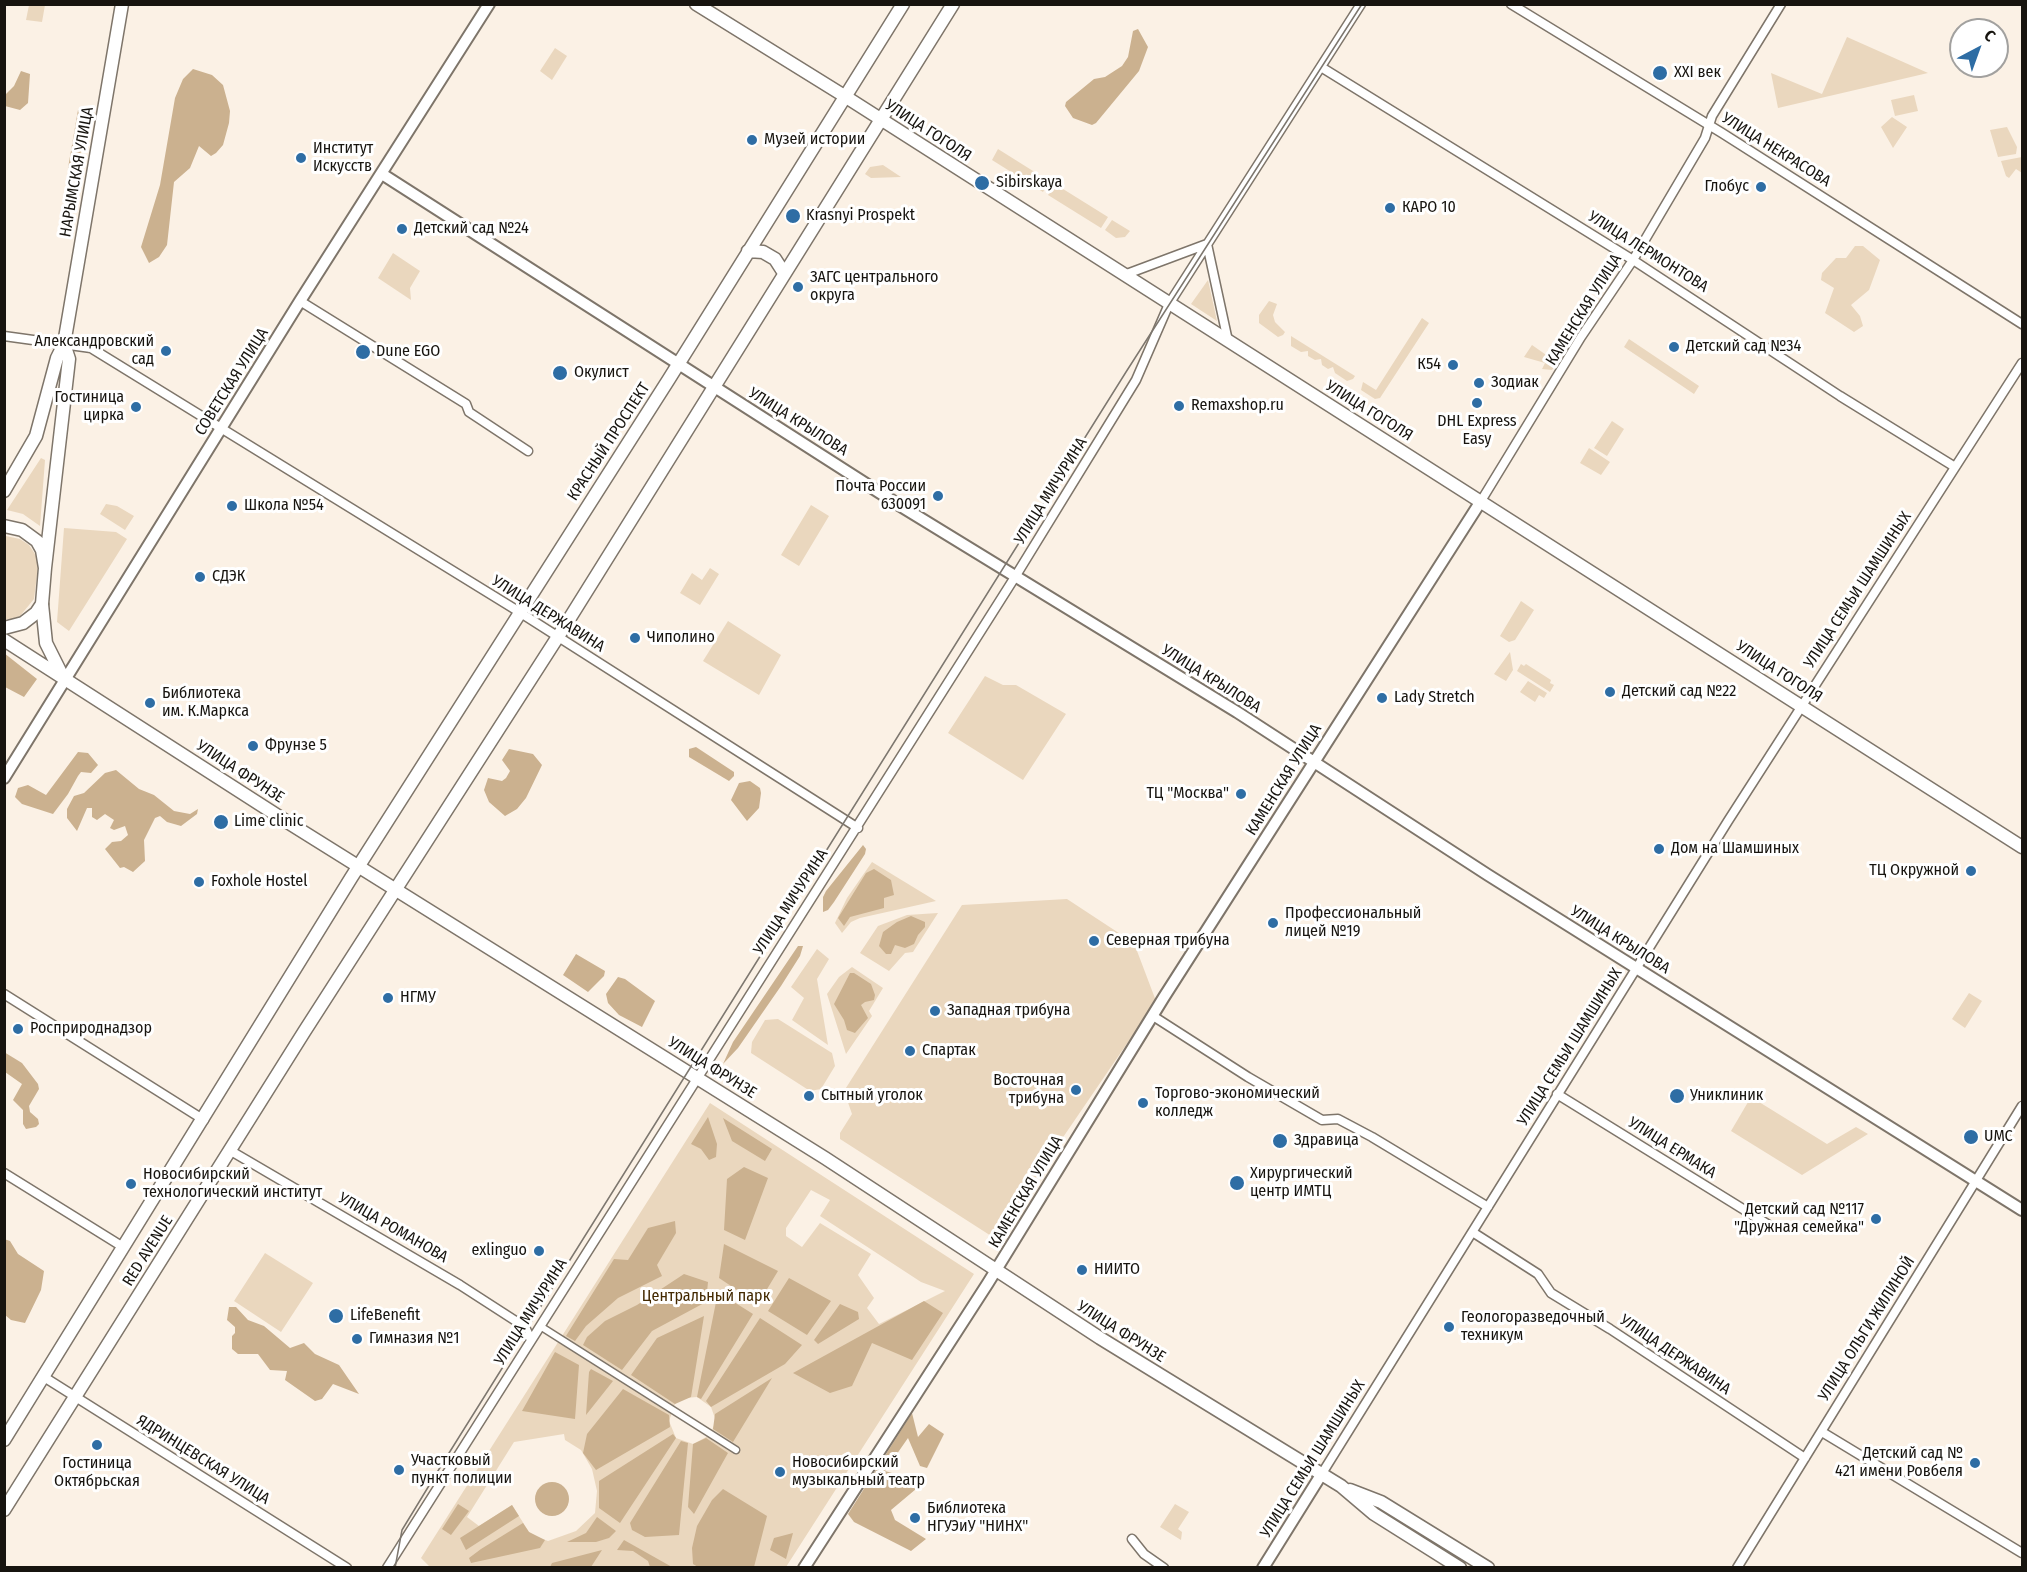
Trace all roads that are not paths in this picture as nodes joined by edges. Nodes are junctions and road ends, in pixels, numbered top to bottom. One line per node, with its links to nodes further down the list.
1 (122, 4): 24 (main road, НАРЫМСКАЯ УЛИЦА)
2 (489, 4): 13 (street, СОВЕТСКАЯ УЛИЦА)
3 (696, 4): 10 (main road, УЛИЦА ГОГОЛЯ)
4 (903, 4): 10 (main road, КРАСНЫЙ ПРОСПЕКТ)
5 (953, 4): 11 (main road)
6 (1361, 4): 9 (street, УЛИЦА МИЧУРИНА)
7 (1511, 4): 12 (street, УЛИЦА НЕКРАСОВА)
8 (1781, 4): 12 (street, КАМЕНСКАЯ УЛИЦА)
9 (1321, 67): 14 (street, УЛИЦА МИЧУРИНА); 16 (street, УЛИЦА ЛЕРМОНТОВА)
10 (846, 97): 11 (main road, УЛИЦА ГОГОЛЯ); 15 (main road, КРАСНЫЙ ПРОСПЕКТ)
11 (880, 119): 17 (main road); 18 (main road, УЛИЦА ГОГОЛЯ)
12 (1709, 126): 16 (street, КАМЕНСКАЯ УЛИЦА); 21 (street, УЛИЦА НЕКРАСОВА)
13 (382, 174): 19 (street, СОВЕТСКАЯ УЛИЦА); 26 (street, УЛИЦА КРЫЛОВА)
14 (1207, 244): 18 (street); 20 (street, УЛИЦА МИЧУРИНА); 23 (street)
15 (748, 251): 17 (main road); 26 (main road, КРАСНЫЙ ПРОСПЕКТ)
16 (1633, 260): 30 (street, УЛИЦА ЛЕРМОНТОВА); 32 (street, КАМЕНСКАЯ УЛИЦА)
17 (784, 273): 27 (main road)
18 (1124, 275): 20 (main road, УЛИЦА ГОГОЛЯ)
19 (300, 301): 28 (street, СОВЕТСКАЯ УЛИЦА); 29 (street)
20 (1169, 304): 23 (main road, УЛИЦА ГОГОЛЯ); 35 (street, УЛИЦА МИЧУРИНА)
21 (2022, 324)
22 (4, 336): 24 (street, УЛИЦА ДЕРЖАВИНА)
23 (1228, 342): 32 (main road, УЛИЦА ГОГОЛЯ)
24 (64, 344): 28 (street, УЛИЦА ДЕРЖАВИНА); 31 (main road, НАРЫМСКАЯ УЛИЦА); 34 (main road, НАРЫМСКАЯ УЛИЦА)
25 (2022, 363): 30 (street, УЛИЦА СЕМЬИ ШАМШИНЫХ)
26 (678, 364): 27 (street, УЛИЦА КРЫЛОВА); 37 (main road, КРАСНЫЙ ПРОСПЕКТ)
27 (714, 387): 35 (street, УЛИЦА КРЫЛОВА); 39 (main road)
28 (222, 427): 37 (street, УЛИЦА ДЕРЖАВИНА); 41 (street, СОВЕТСКАЯ УЛИЦА)
29 (528, 451)
30 (1955, 467): 42 (street, УЛИЦА СЕМЬИ ШАМШИНЫХ)
31 (4, 491)
32 (1481, 501): 42 (main road, УЛИЦА ГОГОЛЯ); 43 (street, КАМЕНСКАЯ УЛИЦА)
33 (4, 526): 34 (main road)
34 (45, 568): 36 (main road, НАРЫМСКАЯ УЛИЦА)
35 (1015, 577): 43 (street, УЛИЦА КРЫЛОВА); 45 (street, УЛИЦА МИЧУРИНА)
36 (42, 604): 38 (main road); 41 (main road, УЛИЦА ФРУНЗЕ)
37 (519, 613): 39 (street, УЛИЦА ДЕРЖАВИНА); 47 (main road, КРАСНЫЙ ПРОСПЕКТ)
38 (4, 628)
39 (557, 638): 45 (street, УЛИЦА ДЕРЖАВИНА); 48 (main road)
40 (4, 640): 41 (main road, УЛИЦА ФРУНЗЕ)
41 (66, 680): 44 (street, СОВЕТСКАЯ УЛИЦА); 47 (main road, УЛИЦА ФРУНЗЕ)
42 (1802, 706): 46 (main road, УЛИЦА ГОГОЛЯ); 49 (street, УЛИЦА СЕМЬИ ШАМШИНЫХ)
43 (1313, 763): 49 (street, УЛИЦА КРЫЛОВА); 51 (street, КАМЕНСКАЯ УЛИЦА)
44 (4, 778)
45 (858, 828): 52 (street, УЛИЦА МИЧУРИНА)
46 (2022, 847)
47 (359, 866): 48 (main road, УЛИЦА ФРУНЗЕ); 55 (main road, КРАСНЫЙ ПРОСПЕКТ)
48 (396, 889): 52 (main road, УЛИЦА ФРУНЗЕ); 56 (main road, RED AVENUE)
49 (1638, 969): 53 (street, УЛИЦА СЕМЬИ ШАМШИНЫХ); 58 (street, УЛИЦА КРЫЛОВА)
50 (4, 994): 55 (street)
51 (1153, 1016): 59 (street); 64 (street, КАМЕНСКАЯ УЛИЦА)
52 (696, 1078): 64 (main road, УЛИЦА ФРУНЗЕ); 65 (street, УЛИЦА МИЧУРИНА)
53 (1557, 1094): 59 (street, УЛИЦА СЕМЬИ ШАМШИНЫХ); 61 (street, УЛИЦА ЕРМАКА)
54 (2022, 1106): 58 (street, УЛИЦА ОЛЬГИ ЖИЛИНОЙ)
55 (204, 1120): 63 (main road, RED AVENUE)
56 (231, 1151): 66 (street, УЛИЦА РОМАНОВА); 68 (main road, RED AVENUE)
57 (4, 1173): 63 (street)
58 (1976, 1180): 60 (street, УЛИЦА КРЫЛОВА); 69 (street, УЛИЦА ОЛЬГИ ЖИЛИНОЙ)
59 (1488, 1208): 62 (street, УЛИЦА СЕМЬИ ШАМШИНЫХ)
60 (2022, 1210)
61 (1772, 1227)
62 (1474, 1233): 72 (street, УЛИЦА ДЕРЖАВИНА); 73 (street, УЛИЦА СЕМЬИ ШАМШИНЫХ)
63 (123, 1247): 67 (main road, RED AVENUE)
64 (996, 1270): 73 (main road, УЛИЦА ФРУНЗЕ); 80 (street, КАМЕНСКАЯ УЛИЦА)
65 (540, 1326): 66 (street, УЛИЦА МИЧУРИНА); 71 (street)
66 (531, 1340): 79 (street, УЛИЦА МИЧУРИНА)
67 (44, 1377): 68 (street, ЯДРИНЦЕВСКАЯ УЛИЦА); 70 (main road, RED AVENUE)
68 (75, 1398): 75 (main road, RED AVENUE); 78 (street, ЯДРИНЦЕВСКАЯ УЛИЦА)
69 (1822, 1432): 72 (street, УЛИЦА ОЛЬГИ ЖИЛИНОЙ); 77 (street)
70 (4, 1440)
71 (736, 1450)
72 (1805, 1458): 85 (street, УЛИЦА ОЛЬГИ ЖИЛИНОЙ)
73 (1321, 1475): 74 (main road, УЛИЦА ФРУНЗЕ); 82 (street, УЛИЦА СЕМЬИ ШАМШИНЫХ)
74 (1341, 1486): 83 (main road, УЛИЦА ФРУНЗЕ); 84 (main road, УЛИЦА ФРУНЗЕ)
75 (4, 1510)
76 (1132, 1539): 81 (street)
77 (2022, 1554)
78 (347, 1568)
79 (387, 1568)
80 (804, 1568)
81 (1164, 1568)
82 (1263, 1568)
83 (1460, 1568)
84 (1488, 1568)
85 (1737, 1568)

